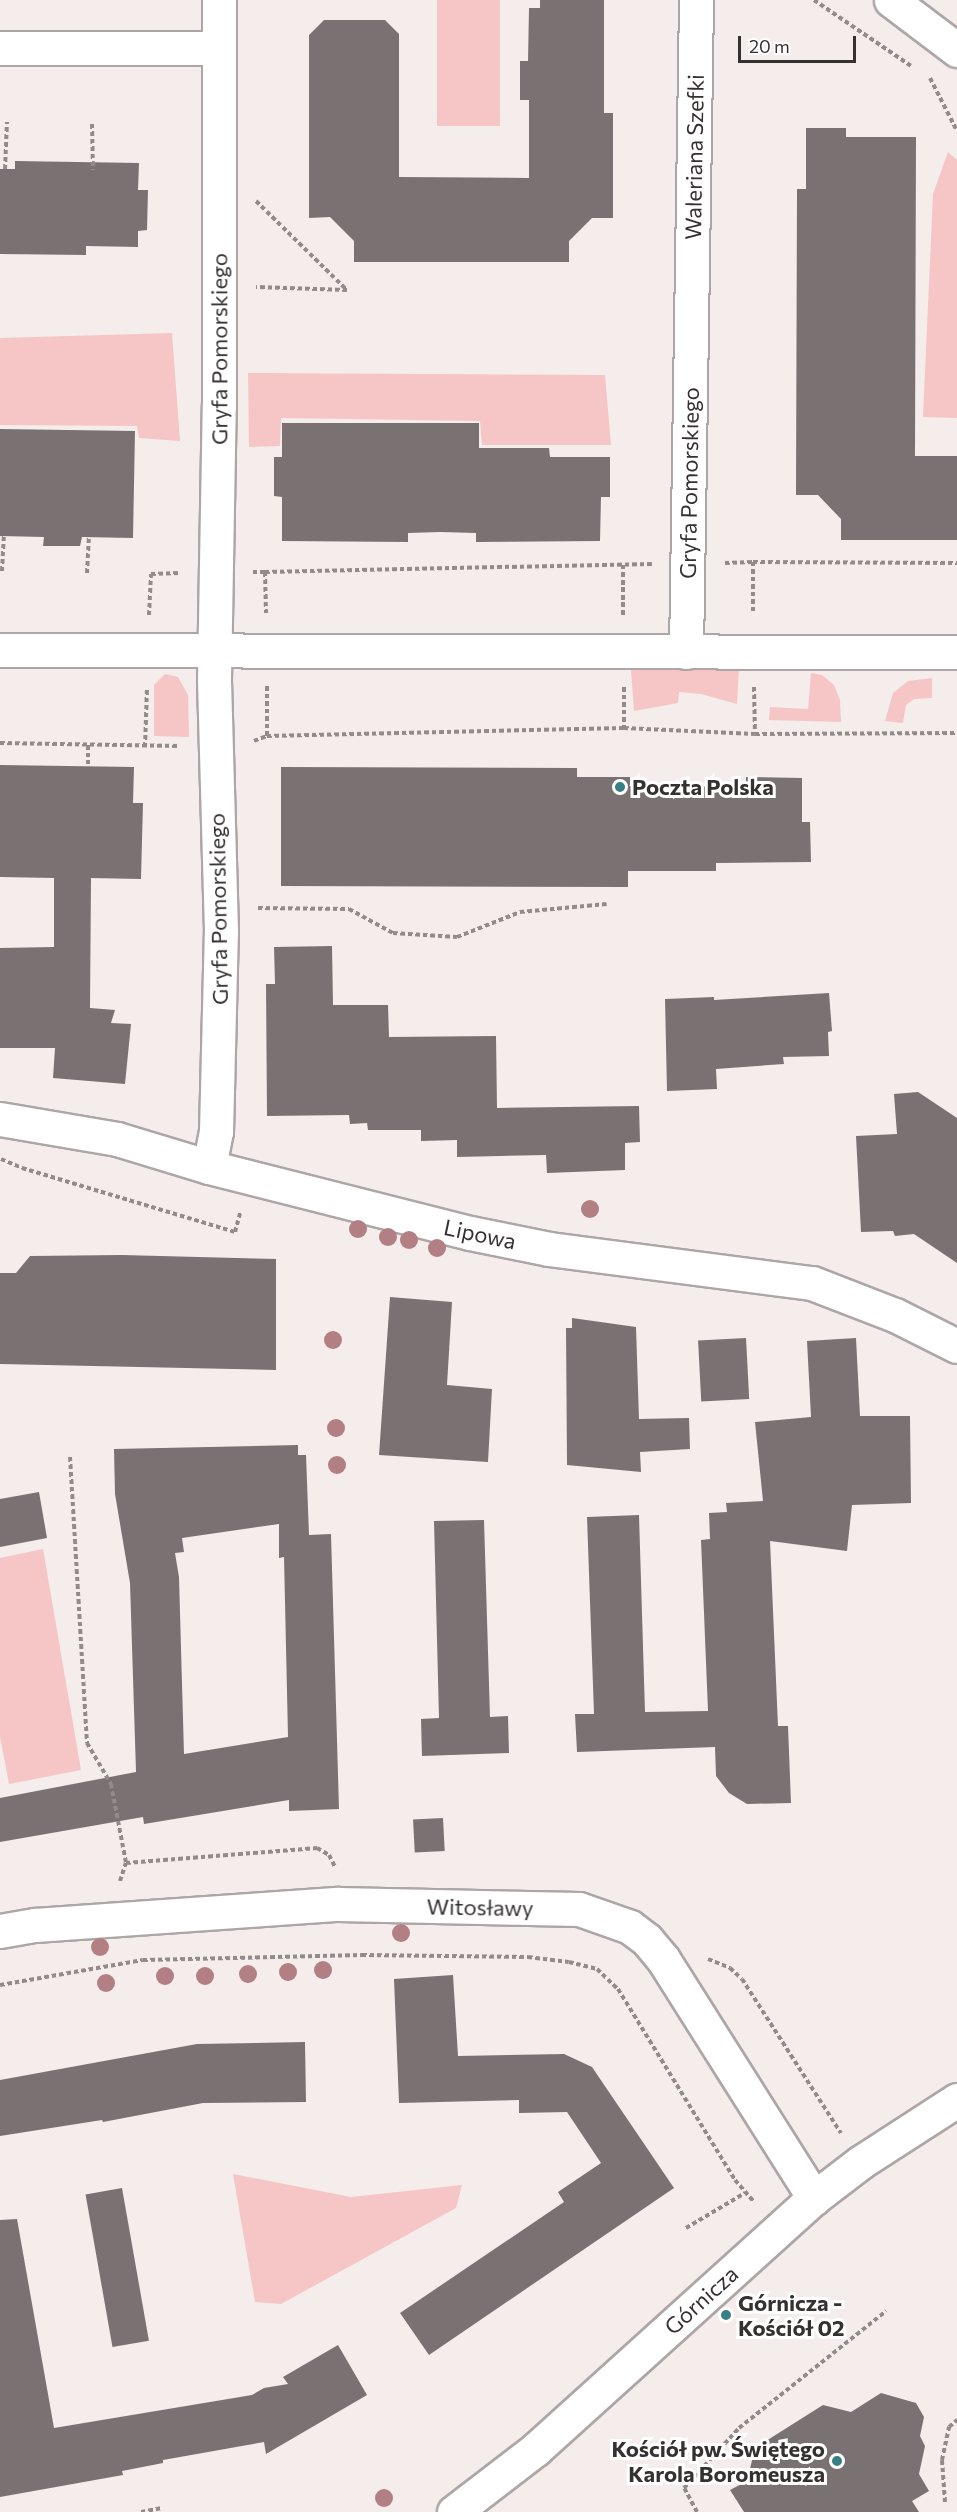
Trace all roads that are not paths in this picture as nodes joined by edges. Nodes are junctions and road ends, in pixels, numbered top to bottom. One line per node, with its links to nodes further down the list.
1 (219, 0): 5 (street, Gryfa Pomorskiego)
2 (696, 0): 7 (street, Waleriana Szefki)
3 (891, 0): 6 (street)
4 (0, 48): 5 (street)
5 (219, 48): 9 (street, Gryfa Pomorskiego)
6 (957, 50)
7 (692, 314): 10 (street, Gryfa Pomorskiego)
8 (0, 650): 9 (street)
9 (214, 650): 10 (street); 13 (street, Gryfa Pomorskiego)
10 (686, 652): 11 (street)
11 (957, 652)
12 (0, 1119): 13 (street, Lipowa)
13 (209, 1167): 14 (street, Lipowa)
14 (957, 1346)
15 (0, 1932): 17 (street, Witosławy)
16 (957, 2100): 17 (street, Górnicza)
17 (814, 2198): 18 (street, Górnicza)
18 (454, 2512)

